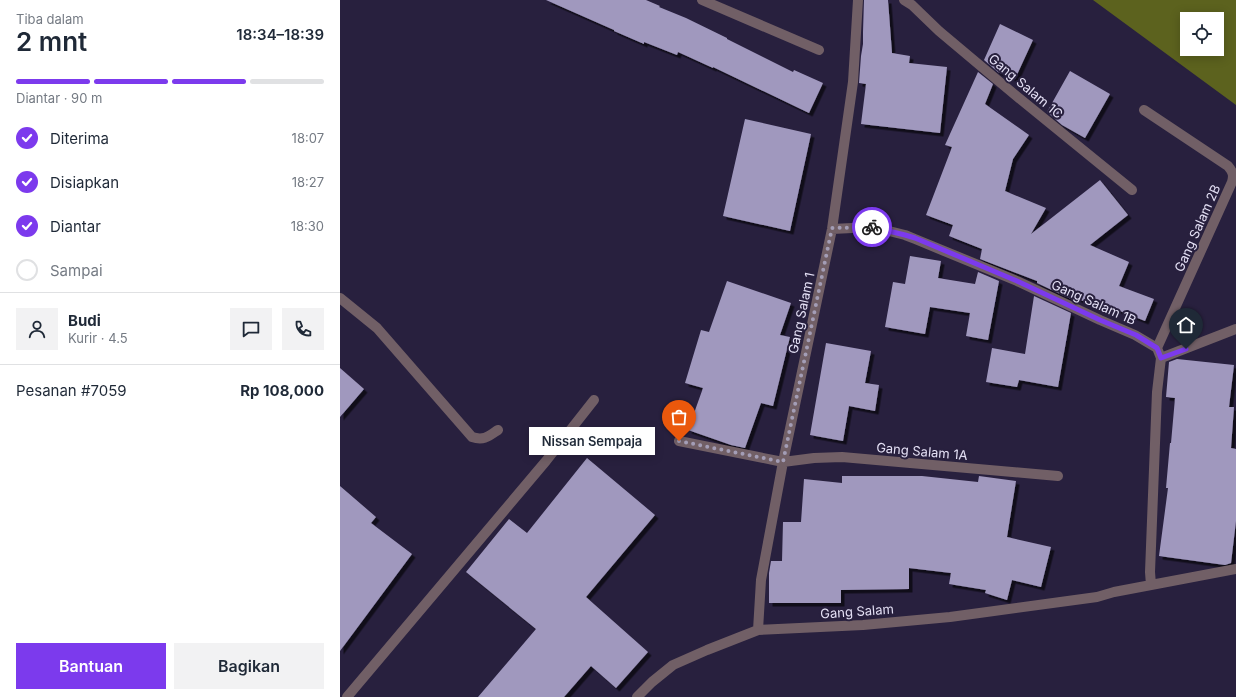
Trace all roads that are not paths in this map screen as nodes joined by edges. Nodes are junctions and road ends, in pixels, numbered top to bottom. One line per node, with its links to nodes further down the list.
1 (702, 0): 4 (street)
2 (858, 0): 7 (street, Gang Salam 1)
3 (904, 0): 6 (street, Gang Salam 1C)
4 (819, 50)
5 (1144, 110): 10 (street, Gang Salam 2B)
6 (1132, 190)
7 (832, 228): 10 (street, Gang Salam 1B); 14 (street, Gang Salam 1)
8 (340, 298): 12 (street)
9 (1236, 329): 10 (street)
10 (1159, 353): 17 (street)
11 (594, 400): 19 (street)
12 (498, 430)
13 (679, 441): 14 (street, Gang Salam 1A)
14 (783, 462): 15 (street, Gang Salam 1A); 18 (street, Gang Salam 1)
15 (1058, 476)
16 (1236, 569): 17 (street)
17 (1151, 585): 18 (street, Gang Salam)
18 (758, 630): 20 (street, Gang Salam)
19 (347, 697)
20 (637, 697)

